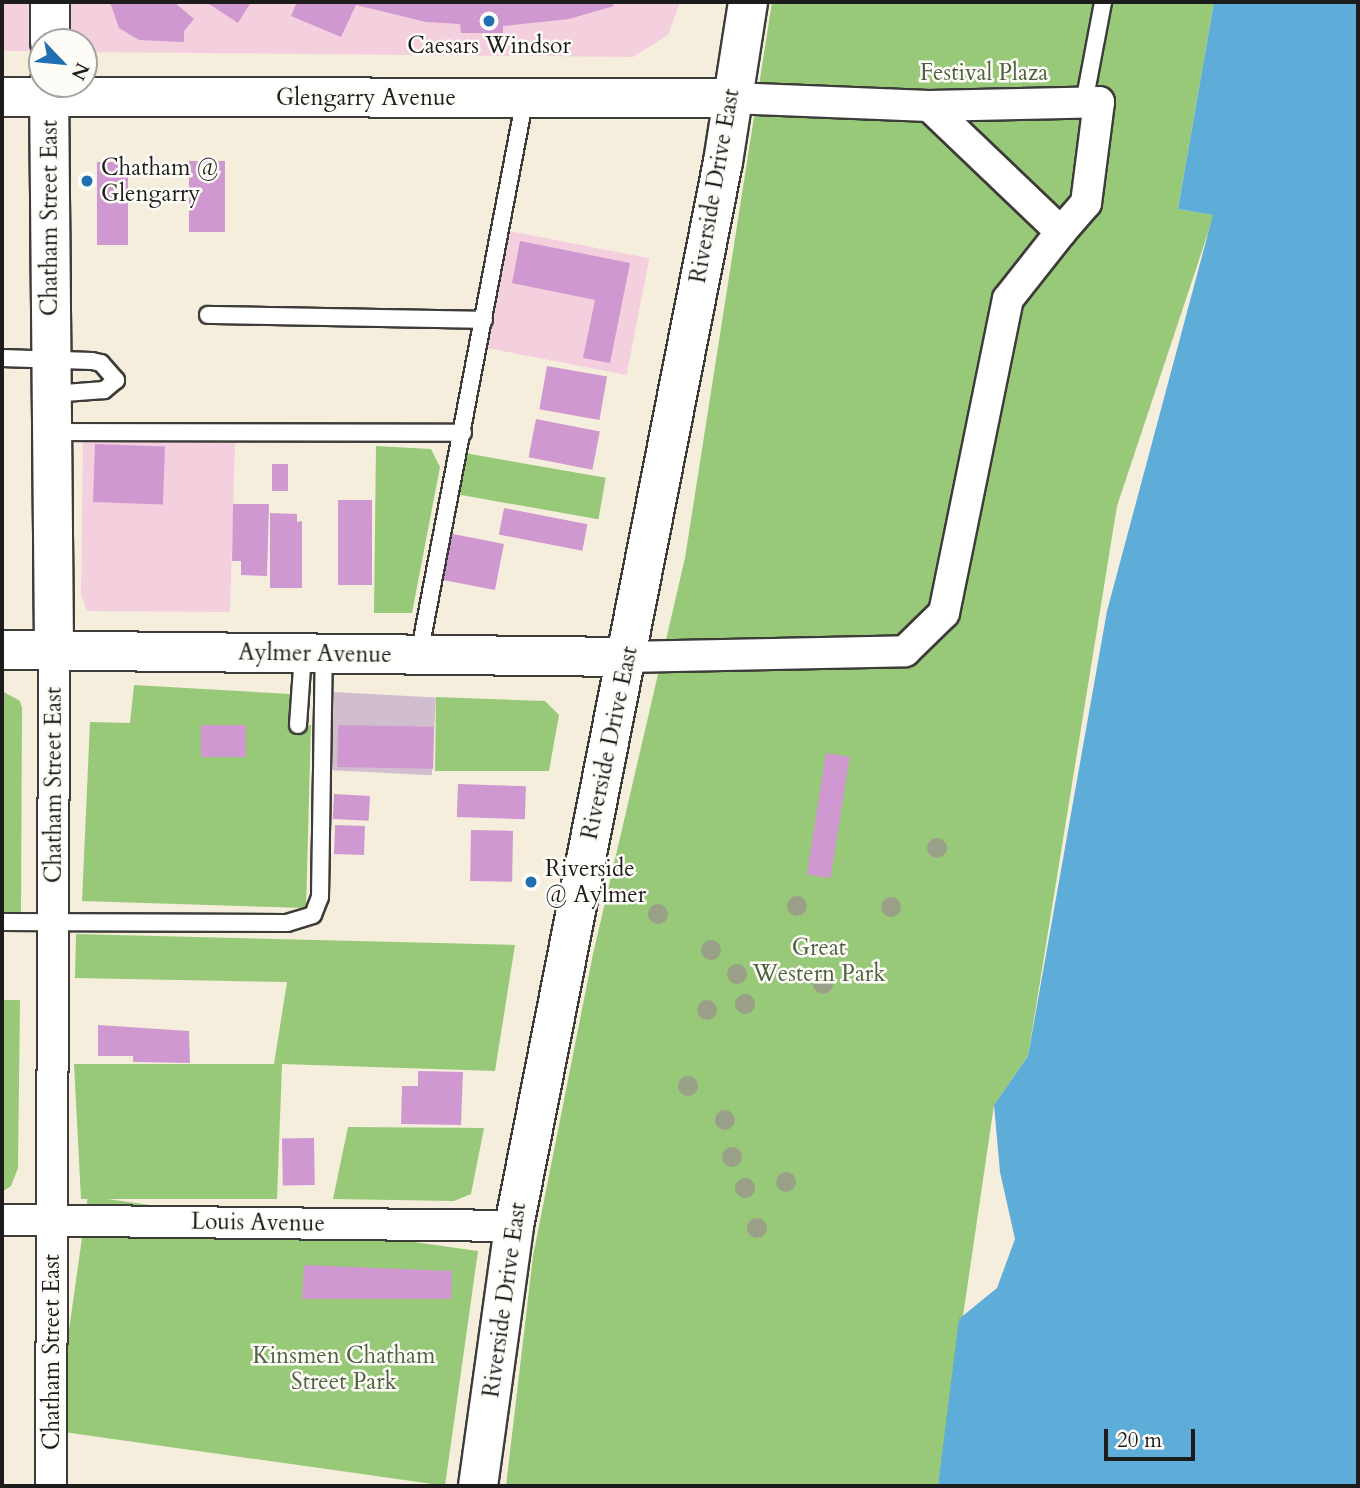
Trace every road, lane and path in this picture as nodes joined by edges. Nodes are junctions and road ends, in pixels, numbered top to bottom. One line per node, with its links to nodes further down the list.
1 (50, 2): 4 (main road)
2 (748, 2): 10 (main road, Riverside Drive East)
3 (1103, 2): 11 (lane)
4 (50, 28)
5 (98, 92): 9 (main road, Glengarry Avenue)
6 (28, 94): 7 (main road, Glengarry Avenue)
7 (2, 97)
8 (49, 98): 17 (main road, Chatham Street East)
9 (525, 98): 10 (main road, Glengarry Avenue); 15 (lane)
10 (731, 98): 12 (street); 24 (main road, Riverside Drive East)
11 (1084, 103): 12 (street); 13 (street)
12 (929, 106): 13 (street)
13 (1061, 232): 24 (street)
14 (208, 315): 15 (lane)
15 (484, 320): 19 (lane)
16 (2, 358): 17 (lane)
17 (51, 377): 18 (main road, Chatham Street East)
18 (52, 432): 19 (lane); 21 (main road, Chatham Street East)
19 (463, 433): 23 (lane)
20 (2, 650): 21 (main road, Aylmer Avenue)
21 (54, 651): 22 (main road, Aylmer Avenue); 26 (street, Chatham Street East)
22 (314, 654): 23 (main road, Aylmer Avenue); 25 (lane); 26 (lane)
23 (419, 655): 24 (main road, Aylmer Avenue)
24 (628, 657): 30 (main road, Riverside Drive East)
25 (298, 725)
26 (54, 920): 27 (lane); 29 (street, Chatham Street East)
27 (2, 922)
28 (2, 1220): 29 (street, Louis Avenue)
29 (53, 1220): 30 (street, Louis Avenue); 31 (street, Chatham Street East)
30 (514, 1226): 32 (main road, Riverside Drive East)
31 (51, 1486)
32 (478, 1486)

